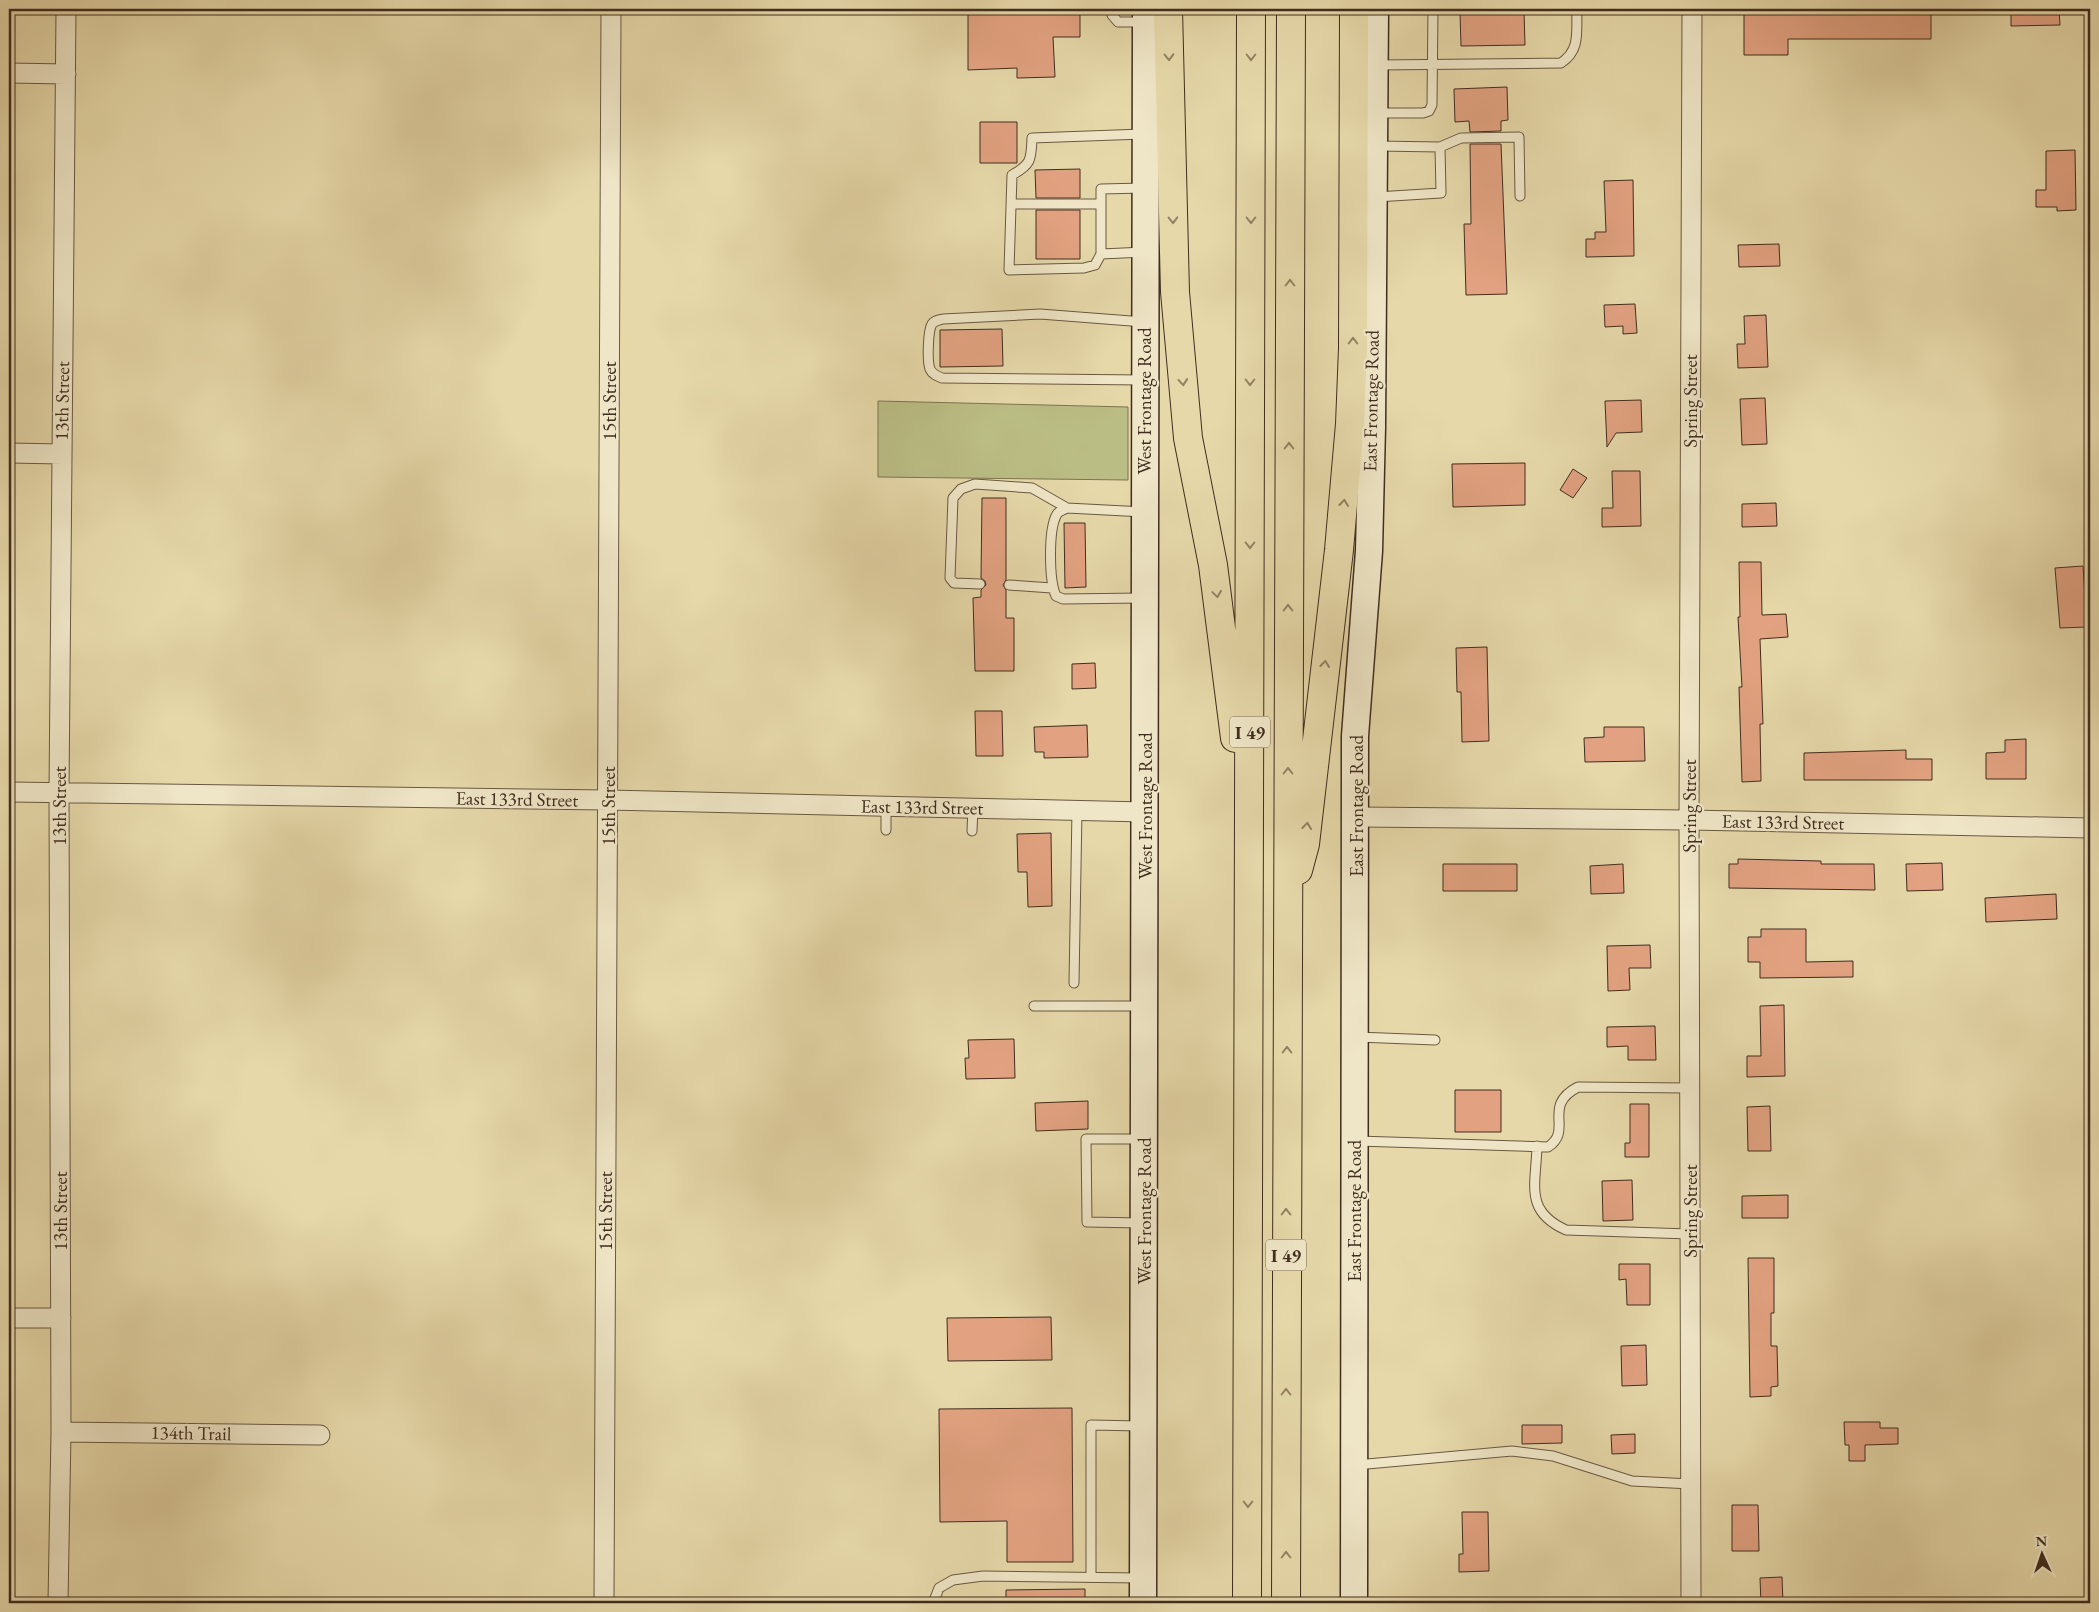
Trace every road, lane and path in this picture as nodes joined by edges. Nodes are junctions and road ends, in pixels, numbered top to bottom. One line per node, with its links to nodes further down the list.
1 (66, 9): 15 (street, 13th Street)
2 (611, 9): 39 (street, 15th Street)
3 (1112, 9): 11 (lane)
4 (1251, 9): 49 (highway, I 49, one-way to 49)
5 (1291, 9): 50 (highway, I 49, one-way to 5)
6 (1354, 9): 50 (highway, one-way to 6)
7 (1375, 9): 12 (street, East Frontage Road)
8 (1433, 9): 13 (lane)
9 (1577, 9): 13 (lane)
10 (1692, 9): 45 (street, Spring Street)
11 (1153, 13): 17 (street, West Frontage Road); 49 (highway, one-way to 49)
12 (1374, 65): 13 (lane); 16 (street, East Frontage Road)
13 (1433, 65): 16 (lane)
14 (9, 73): 15 (street)
15 (66, 74): 30 (street, 13th Street)
16 (1375, 114): 18 (street, East Frontage Road)
17 (1145, 134): 20 (street, West Frontage Road); 23 (lane)
18 (1374, 146): 19 (lane); 22 (street, East Frontage Road)
19 (1440, 147): 21 (lane); 22 (lane)
20 (1145, 188): 24 (lane); 25 (street, West Frontage Road)
21 (1520, 196)
22 (1374, 197): 44 (street, East Frontage Road)
23 (1011, 204): 24 (lane); 26 (lane)
24 (1101, 204): 26 (lane)
25 (1145, 252): 26 (lane); 27 (street, West Frontage Road)
26 (1101, 254)
27 (1144, 322): 28 (street, West Frontage Road); 28 (lane)
28 (1144, 380): 32 (street, West Frontage Road)
29 (9, 452): 30 (street)
30 (62, 454): 38 (street, 13th Street)
31 (1067, 508): 32 (lane); 33 (lane); 35 (lane)
32 (1144, 512): 36 (street, West Frontage Road)
33 (980, 584)
34 (1009, 584): 35 (lane)
35 (1052, 588): 36 (lane)
36 (1144, 598): 43 (street, West Frontage Road)
37 (9, 792): 38 (street, East 133rd Street)
38 (59, 793): 39 (street, East 133rd Street); 63 (street, 13th Street)
39 (608, 800): 40 (street, East 133rd Street); 72 (street, 15th Street)
40 (886, 806): 41 (street, East 133rd Street); 47 (lane)
41 (973, 808): 42 (street, East 133rd Street); 48 (lane)
42 (1077, 810): 43 (street, East 133rd Street); 51 (lane)
43 (1145, 812): 53 (street, West Frontage Road)
44 (1356, 817): 45 (street, East 133rd Street); 54 (street, East Frontage Road)
45 (1689, 820): 46 (street, East 133rd Street); 56 (street, Spring Street)
46 (2090, 828)
47 (886, 830)
48 (972, 831)
49 (1250, 849): 75 (highway, I 49, one-way to 75)
50 (1287, 907): 76 (highway, I 49, one-way to 50)
51 (1074, 982)
52 (1034, 1006): 53 (lane)
53 (1145, 1006): 57 (street, West Frontage Road)
54 (1354, 1037): 55 (lane); 58 (street, East Frontage Road)
55 (1435, 1040)
56 (1690, 1088): 59 (lane); 61 (street, Spring Street)
57 (1144, 1139): 60 (street, West Frontage Road); 60 (lane)
58 (1355, 1141): 59 (lane); 67 (street, East Frontage Road)
59 (1537, 1146): 61 (lane)
60 (1144, 1223): 64 (street, West Frontage Road)
61 (1690, 1234): 68 (street, Spring Street)
62 (9, 1318): 63 (street)
63 (61, 1318): 65 (street, 13th Street)
64 (1144, 1426): 69 (lane); 70 (street, West Frontage Road)
65 (61, 1432): 66 (street, 134th Trail); 71 (street, 13th Street)
66 (320, 1435)
67 (1354, 1465): 68 (lane); 77 (street, East Frontage Road)
68 (1691, 1484): 78 (street, Spring Street)
69 (1091, 1577): 70 (lane); 73 (lane)
70 (1143, 1578): 74 (street, West Frontage Road)
71 (58, 1603)
72 (604, 1603)
73 (933, 1603)
74 (1143, 1603)
75 (1247, 1603)
76 (1286, 1603)
77 (1354, 1603)
78 (1691, 1603)

